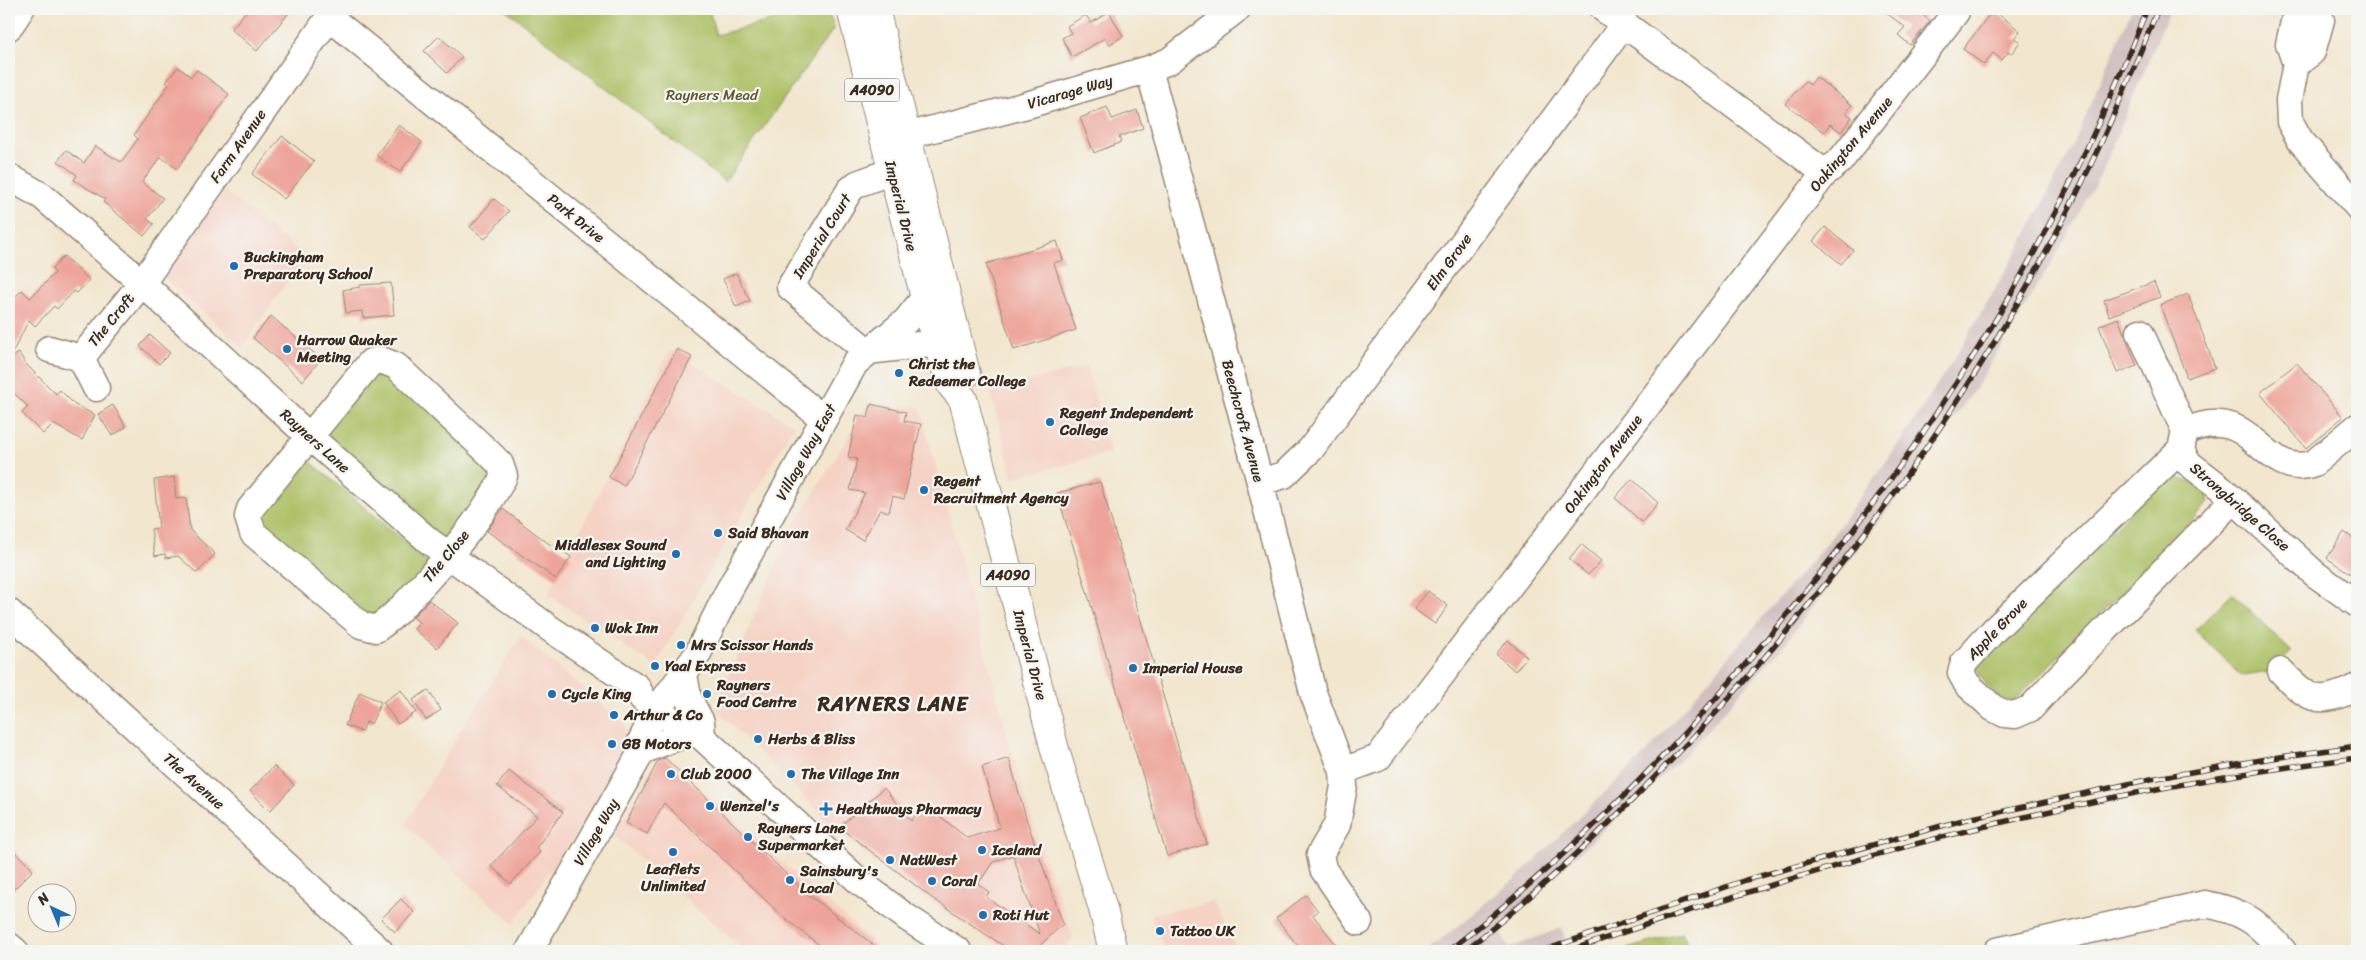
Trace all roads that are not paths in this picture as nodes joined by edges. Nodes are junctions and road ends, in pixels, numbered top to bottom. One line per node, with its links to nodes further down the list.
1 (21, 9): 10 (street)
2 (851, 9): 13 (main road, Imperial Drive / A4090)
3 (876, 9): 13 (main road, Imperial Drive / A4090)
4 (1237, 9): 12 (street, Vicarage Way)
5 (1955, 9): 15 (street, Oakington Avenue)
6 (2301, 9): 11 (street)
7 (2315, 9): 11 (street)
8 (332, 13): 18 (street, Farm Avenue); 26 (street, Park Drive)
9 (1614, 16): 15 (street); 30 (street, Elm Grove)
10 (9, 27)
11 (2296, 64): 17 (street)
12 (1149, 69): 13 (street, Vicarage Way); 30 (street, Beechcroft Avenue)
13 (897, 139): 14 (main road, Imperial Drive / A4090); 21 (main road, Imperial Drive / A4090)
14 (892, 171): 19 (main road, Imperial Drive / A4090); 23 (street, Imperial Court)
15 (1825, 173): 42 (street, Oakington Avenue)
16 (9, 177): 18 (street, Rayners Lane)
17 (2357, 206)
18 (142, 283): 24 (street, The Croft); 28 (street, Rayners Lane)
19 (925, 298): 21 (main road, Imperial Drive / A4090); 23 (street, Village Way East)
20 (2140, 332): 29 (street)
21 (949, 348): 23 (street); 43 (main road, Imperial Drive / A4090)
22 (49, 349): 24 (street, The Croft)
23 (867, 351): 26 (street, Village Way East)
24 (81, 358): 25 (street, The Croft)
25 (96, 388)
26 (825, 417): 36 (street, Village Way East)
27 (2357, 427): 29 (street)
28 (310, 438): 32 (street, Rayners Lane); 32 (street, The Close); 32 (street, The Close)
29 (2183, 440): 31 (street, Strongbridge Close); 31 (street, Apple Grove)
30 (1260, 482): 42 (street, Beechcroft Avenue)
31 (2233, 500): 33 (street, Strongbridge Close)
32 (449, 557): 37 (street, Rayners Lane)
33 (2357, 604)
34 (9, 612): 47 (street, The Avenue)
35 (2281, 671): 38 (street)
36 (678, 680): 37 (street); 39 (street, Village Way East); 40 (street)
37 (637, 687): 39 (street, Rayners Lane)
38 (2357, 687)
39 (656, 711): 40 (street, Rayners Lane); 41 (street, Village Way)
40 (696, 735): 41 (street); 49 (street, Rayners Lane)
41 (642, 752): 48 (street, Village Way)
42 (1343, 771): 44 (street)
43 (1103, 909): 50 (main road, Imperial Drive / A4090); 51 (main road, Imperial Drive / A4090)
44 (1359, 922)
45 (9, 946): 46 (street)
46 (15, 951)
47 (380, 951)
48 (529, 951)
49 (958, 951)
50 (1113, 951)
51 (1132, 951)
52 (1998, 951): 53 (street)
53 (2283, 951)

